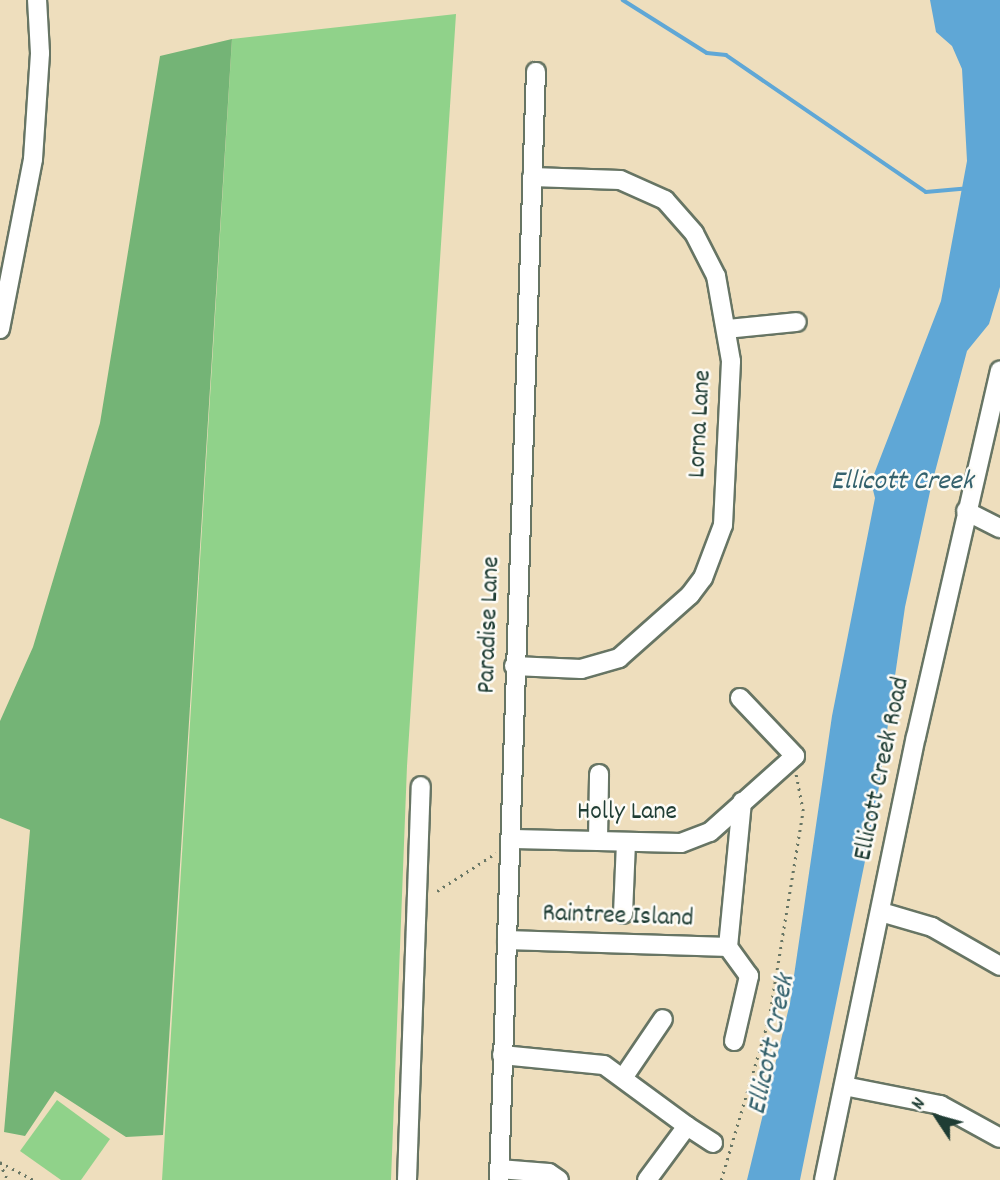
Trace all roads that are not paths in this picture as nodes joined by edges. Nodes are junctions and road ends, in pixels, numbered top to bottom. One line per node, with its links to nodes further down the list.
1 (37, 0): 6 (street)
2 (536, 72): 3 (street, Paradise Lane)
3 (532, 177): 5 (street, Lorna Lane); 10 (street, Paradise Lane)
4 (797, 322): 5 (street)
5 (727, 329): 10 (street, Lorna Lane)
6 (0, 330)
7 (1000, 371): 8 (street, Ellicott Creek Road)
8 (966, 511): 9 (street); 18 (street, Ellicott Creek Road)
9 (1000, 528)
10 (514, 666): 15 (street, Paradise Lane)
11 (740, 698): 14 (street, Holly Lane)
12 (599, 774): 16 (street)
13 (421, 786): 32 (street)
14 (742, 802): 17 (street, Holly Lane); 21 (street)
15 (514, 839): 16 (street, Holly Lane); 20 (street, Paradise Lane)
16 (598, 841): 17 (street, Holly Lane)
17 (626, 842): 19 (street)
18 (881, 912): 22 (street); 27 (street, Ellicott Creek Road)
19 (623, 914)
20 (507, 940): 21 (street, Raintree Island); 25 (street, Paradise Lane)
21 (728, 947): 24 (street)
22 (1000, 966)
23 (663, 1019): 26 (street)
24 (734, 1041)
25 (502, 1055): 26 (street); 31 (street, Paradise Lane)
26 (623, 1078): 28 (street)
27 (844, 1086): 29 (street); 35 (street, Ellicott Creek Road)
28 (687, 1126): 30 (street); 34 (street)
29 (1000, 1138)
30 (713, 1143)
31 (499, 1175): 33 (street)
32 (407, 1180)
33 (559, 1180)
34 (647, 1180)
35 (824, 1180)

